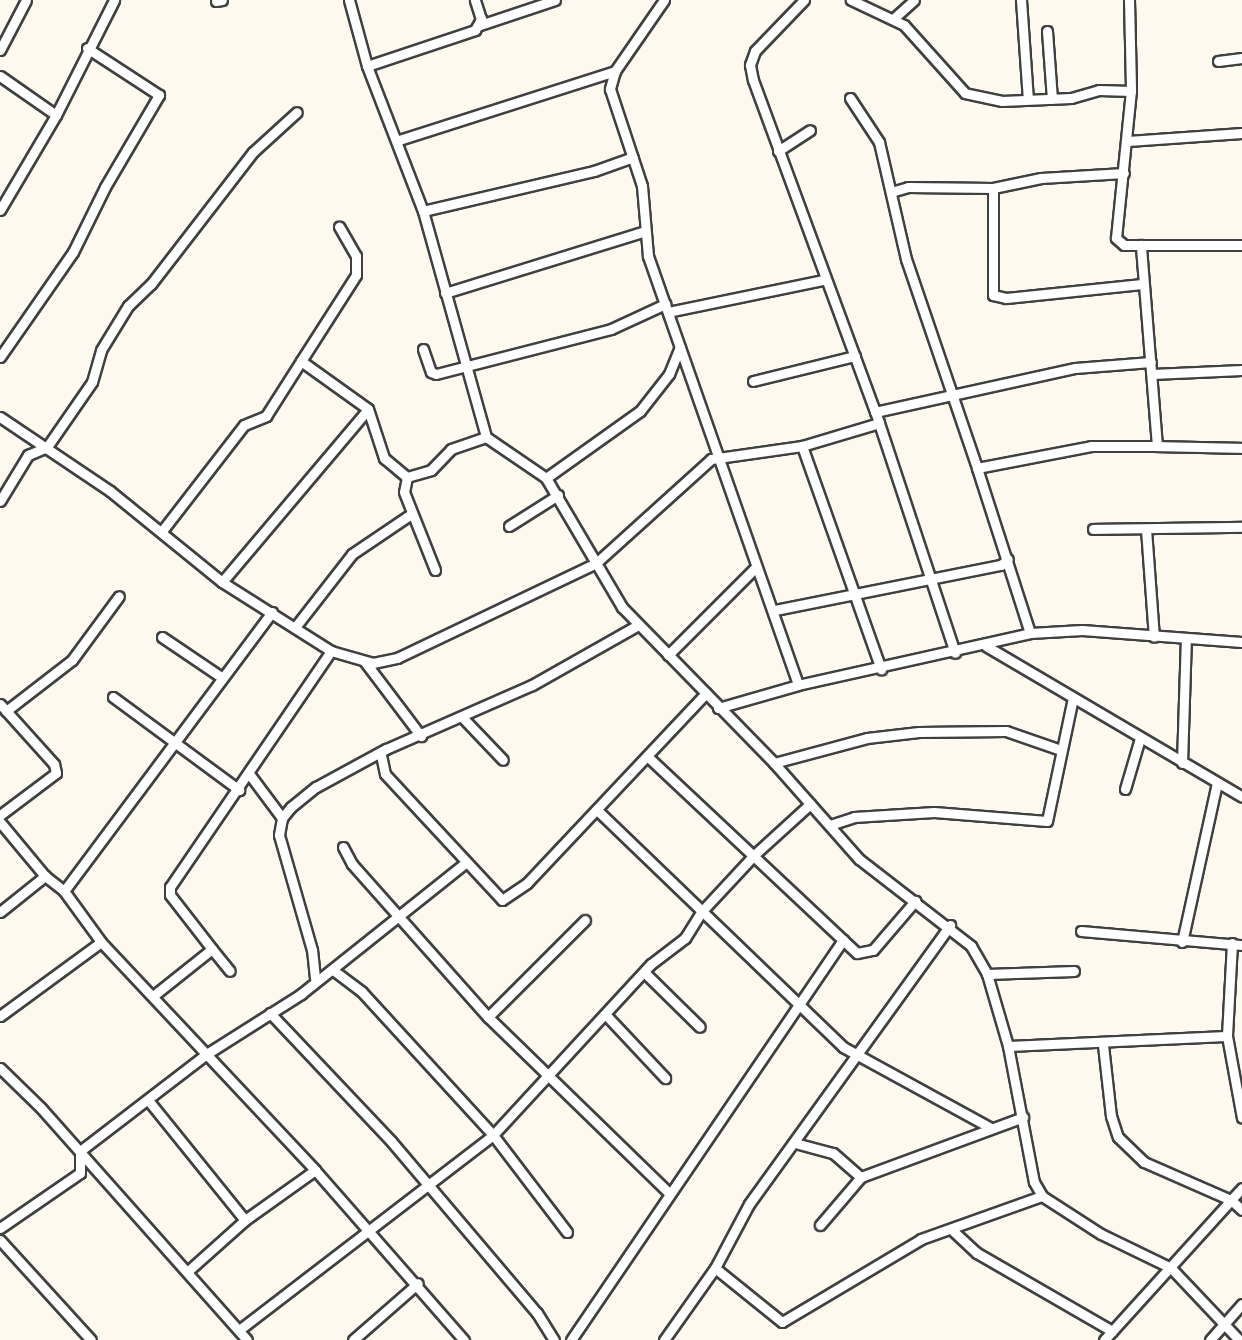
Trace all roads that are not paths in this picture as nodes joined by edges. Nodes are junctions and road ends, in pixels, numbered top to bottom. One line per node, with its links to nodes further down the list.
1 (26, 0): 16 (street)
2 (114, 0): 15 (street)
3 (349, 0): 19 (street)
4 (475, 0): 13 (street)
5 (555, 0): 13 (street)
6 (664, 0): 20 (street)
7 (804, 0): 32 (street)
8 (851, 0): 12 (street)
9 (914, 0): 12 (street)
10 (1021, 0): 24 (street)
11 (1129, 0): 22 (street)
12 (893, 19): 24 (street)
13 (480, 26): 19 (street)
14 (1047, 31): 25 (street)
15 (87, 48): 27 (street); 50 (street)
16 (0, 50)
17 (1242, 58): 18 (street)
18 (1218, 61)
19 (367, 66): 30 (street)
20 (615, 71): 30 (street); 33 (street)
21 (0, 76): 27 (street)
22 (1131, 91): 25 (street); 31 (street)
23 (850, 98): 36 (street)
24 (1028, 99): 25 (street)
25 (1052, 99)
26 (297, 112): 65 (street)
27 (56, 115): 37 (street)
28 (810, 130): 32 (street)
29 (1242, 133): 31 (street)
30 (399, 140): 38 (street)
31 (1128, 141): 34 (street)
32 (778, 151): 43 (street)
33 (633, 157): 38 (street); 40 (street)
34 (1124, 173): 35 (street); 42 (street)
35 (993, 188): 36 (street); 44 (street)
36 (891, 192): 57 (street)
37 (0, 210)
38 (423, 212): 45 (street)
39 (339, 226): 51 (street)
40 (642, 231): 45 (street); 46 (street)
41 (1242, 244): 42 (street)
42 (1141, 245): 44 (street)
43 (823, 280): 46 (street); 49 (street)
44 (1142, 284): 52 (street)
45 (445, 293): 53 (street)
46 (667, 308): 47 (street); 53 (street)
47 (680, 347): 67 (street); 70 (street)
48 (423, 350): 53 (street)
49 (855, 356): 56 (street); 59 (street)
50 (0, 357)
51 (301, 361): 58 (street); 78 (street)
52 (1151, 362): 55 (street); 57 (street)
53 (469, 363): 62 (street)
54 (1242, 370): 55 (street)
55 (1152, 374): 64 (street)
56 (753, 381)
57 (952, 396): 59 (street); 68 (street)
58 (369, 409): 69 (street); 84 (street)
59 (875, 412): 61 (street)
60 (0, 417): 65 (street)
61 (879, 423): 63 (street); 83 (street)
62 (486, 437): 69 (street); 70 (street)
63 (802, 446): 67 (street); 85 (street)
64 (1157, 446): 66 (street); 68 (street)
65 (47, 447): 72 (street); 78 (street)
66 (1242, 448)
67 (718, 457): 80 (street); 81 (street)
68 (977, 468): 79 (street)
69 (407, 477): 73 (street)
70 (546, 478): 71 (street)
71 (558, 495): 74 (street); 80 (street)
72 (0, 501)
73 (411, 514): 82 (street); 90 (street)
74 (508, 526)
75 (1242, 527): 77 (street)
76 (1093, 529): 77 (street)
77 (1146, 529): 93 (street)
78 (162, 531): 84 (street)
79 (1008, 559): 83 (street); 91 (street)
80 (596, 563): 89 (street); 100 (street)
81 (755, 568): 87 (street); 99 (street)
82 (435, 570)
83 (933, 579): 85 (street); 98 (street)
84 (222, 582): 88 (street)
85 (857, 594): 87 (street); 101 (street)
86 (119, 596): 107 (street)
87 (775, 610): 103 (street)
88 (272, 612): 90 (street); 102 (street)
89 (638, 625): 99 (street); 109 (street)
90 (296, 626): 97 (street)
91 (1030, 633): 93 (street); 96 (street)
92 (162, 636): 102 (street)
93 (1154, 637): 94 (street)
94 (1186, 639): 95 (street); 118 (street)
95 (1242, 642)
96 (986, 646): 98 (street); 106 (street)
97 (331, 651): 100 (street); 119 (street)
98 (955, 653): 101 (street)
99 (668, 655): 104 (street)
100 (364, 662): 110 (street)
101 (882, 669): 103 (street)
102 (221, 677): 112 (street)
103 (798, 685): 108 (street)
104 (706, 693): 108 (street); 115 (street)
105 (113, 697): 112 (street)
106 (1073, 698): 111 (street); 113 (street)
107 (3, 707): 126 (street)
108 (718, 708): 117 (street)
109 (462, 717): 110 (street); 116 (street)
110 (421, 736): 114 (street)
111 (1140, 738): 118 (street); 121 (street)
112 (175, 743): 122 (street); 134 (street)
113 (1061, 750): 117 (street); 129 (street)
114 (381, 755): 127 (street); 132 (street)
115 (646, 756): 125 (street); 131 (street)
116 (503, 760)
117 (774, 763): 124 (street)
118 (1182, 763): 120 (street)
119 (250, 775): 122 (street); 127 (street)
120 (1217, 783): 123 (street); 144 (street)
121 (1125, 789)
122 (239, 790): 146 (street)
123 (1242, 796)
124 (810, 804): 129 (street); 131 (street)
125 (597, 810): 132 (street); 136 (street)
126 (0, 815)
127 (282, 818): 152 (street)
128 (0, 822): 133 (street)
129 (830, 825): 135 (street)
130 (343, 847): 138 (street)
131 (754, 855): 136 (street); 142 (street)
132 (465, 863): 138 (street)
133 (45, 876): 134 (street); 137 (street)
134 (64, 891): 143 (street)
135 (915, 901): 140 (street); 142 (street)
136 (702, 911): 150 (street); 154 (street)
137 (0, 912)
138 (397, 916): 147 (street); 158 (street)
139 (585, 920): 158 (street)
140 (950, 925): 151 (street); 163 (street)
141 (1081, 931): 144 (street)
142 (843, 940): 154 (street)
143 (101, 942): 153 (street); 157 (street)
144 (1182, 942): 145 (street)
145 (1237, 944): 160 (street)
146 (212, 949): 148 (street); 153 (street)
147 (333, 970): 152 (street); 172 (street)
148 (230, 971)
149 (1074, 971): 151 (street)
150 (645, 972): 156 (street); 159 (street)
151 (987, 974): 162 (street)
152 (315, 978): 155 (street)
153 (153, 996): 164 (street)
154 (796, 1005): 163 (street); 179 (street)
155 (270, 1013): 164 (street); 177 (street)
156 (605, 1014): 166 (street); 167 (street)
157 (0, 1016)
158 (488, 1017): 166 (street)
159 (700, 1027)
160 (1227, 1036): 161 (street); 170 (street)
161 (1102, 1045): 162 (street); 181 (street)
162 (1008, 1046): 169 (street)
163 (859, 1054): 171 (street); 173 (street)
164 (205, 1055): 168 (street); 175 (street)
165 (0, 1068): 174 (street)
166 (547, 1075): 172 (street); 179 (street)
167 (665, 1078)
168 (148, 1100): 174 (street); 183 (street)
169 (1023, 1117): 171 (street); 180 (street)
170 (1242, 1118)
171 (991, 1128): 176 (street)
172 (493, 1136): 177 (street); 188 (street)
173 (795, 1143): 176 (street); 190 (street)
174 (80, 1151): 185 (street); 192 (street)
175 (315, 1170): 183 (street); 186 (street)
176 (861, 1177): 184 (street)
177 (425, 1184): 186 (street); 202 (street)
178 (1242, 1188): 181 (street)
179 (668, 1192): 203 (street)
180 (1042, 1196): 187 (street); 191 (street)
181 (1231, 1200): 182 (street); 191 (street)
182 (1242, 1210)
183 (245, 1220): 192 (street)
184 (820, 1225)
185 (0, 1228)
186 (367, 1228): 193 (street); 196 (street)
187 (951, 1229): 190 (street); 197 (street)
188 (567, 1232)
189 (0, 1240): 198 (street)
190 (716, 1268): 204 (street)
191 (1171, 1268): 195 (street); 197 (street)
192 (188, 1271): 196 (street)
193 (418, 1283): 200 (street); 201 (street)
194 (1242, 1304): 195 (street)
195 (1226, 1322): 206 (street); 207 (street)
196 (239, 1330): 199 (street)
197 (1112, 1331): 205 (street)
198 (91, 1340)
199 (247, 1340)
200 (353, 1340)
201 (465, 1340)
202 (554, 1340)
203 (571, 1340)
204 (664, 1340)
205 (1104, 1340)
206 (1210, 1340)
207 (1239, 1340)

